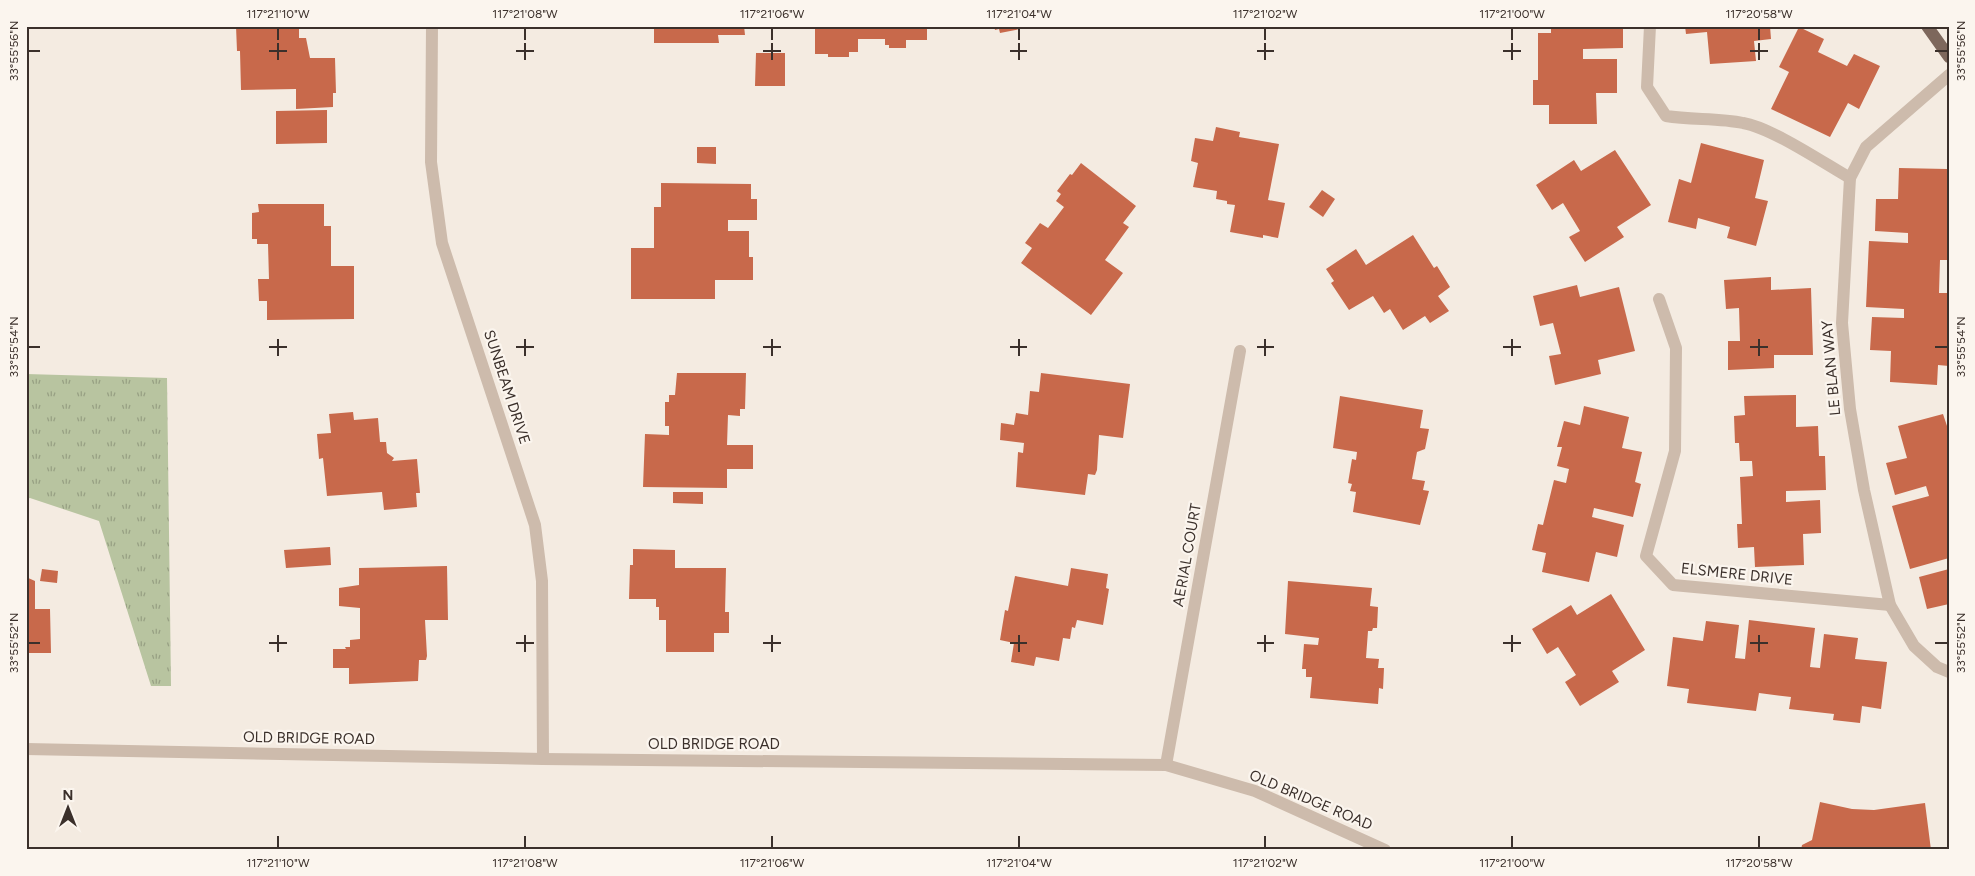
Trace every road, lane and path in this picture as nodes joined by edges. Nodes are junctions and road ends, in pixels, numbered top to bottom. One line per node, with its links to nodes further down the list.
1 (432, 26): 12 (street, SUNBEAM DRIVE)
2 (1650, 26): 6 (street)
3 (1927, 26): 4 (main road)
4 (1949, 57)
5 (1949, 75): 6 (street, LE BLAN WAY)
6 (1850, 178): 9 (street, LE BLAN WAY)
7 (1659, 299): 9 (street, ELSMERE DRIVE)
8 (1240, 351): 13 (street, AERIAL COURT)
9 (1890, 605): 10 (street, LE BLAN WAY)
10 (1949, 672)
11 (26, 749): 12 (street, OLD BRIDGE ROAD)
12 (543, 759): 13 (street, OLD BRIDGE ROAD)
13 (1166, 764): 14 (street, OLD BRIDGE ROAD)
14 (1385, 850)

